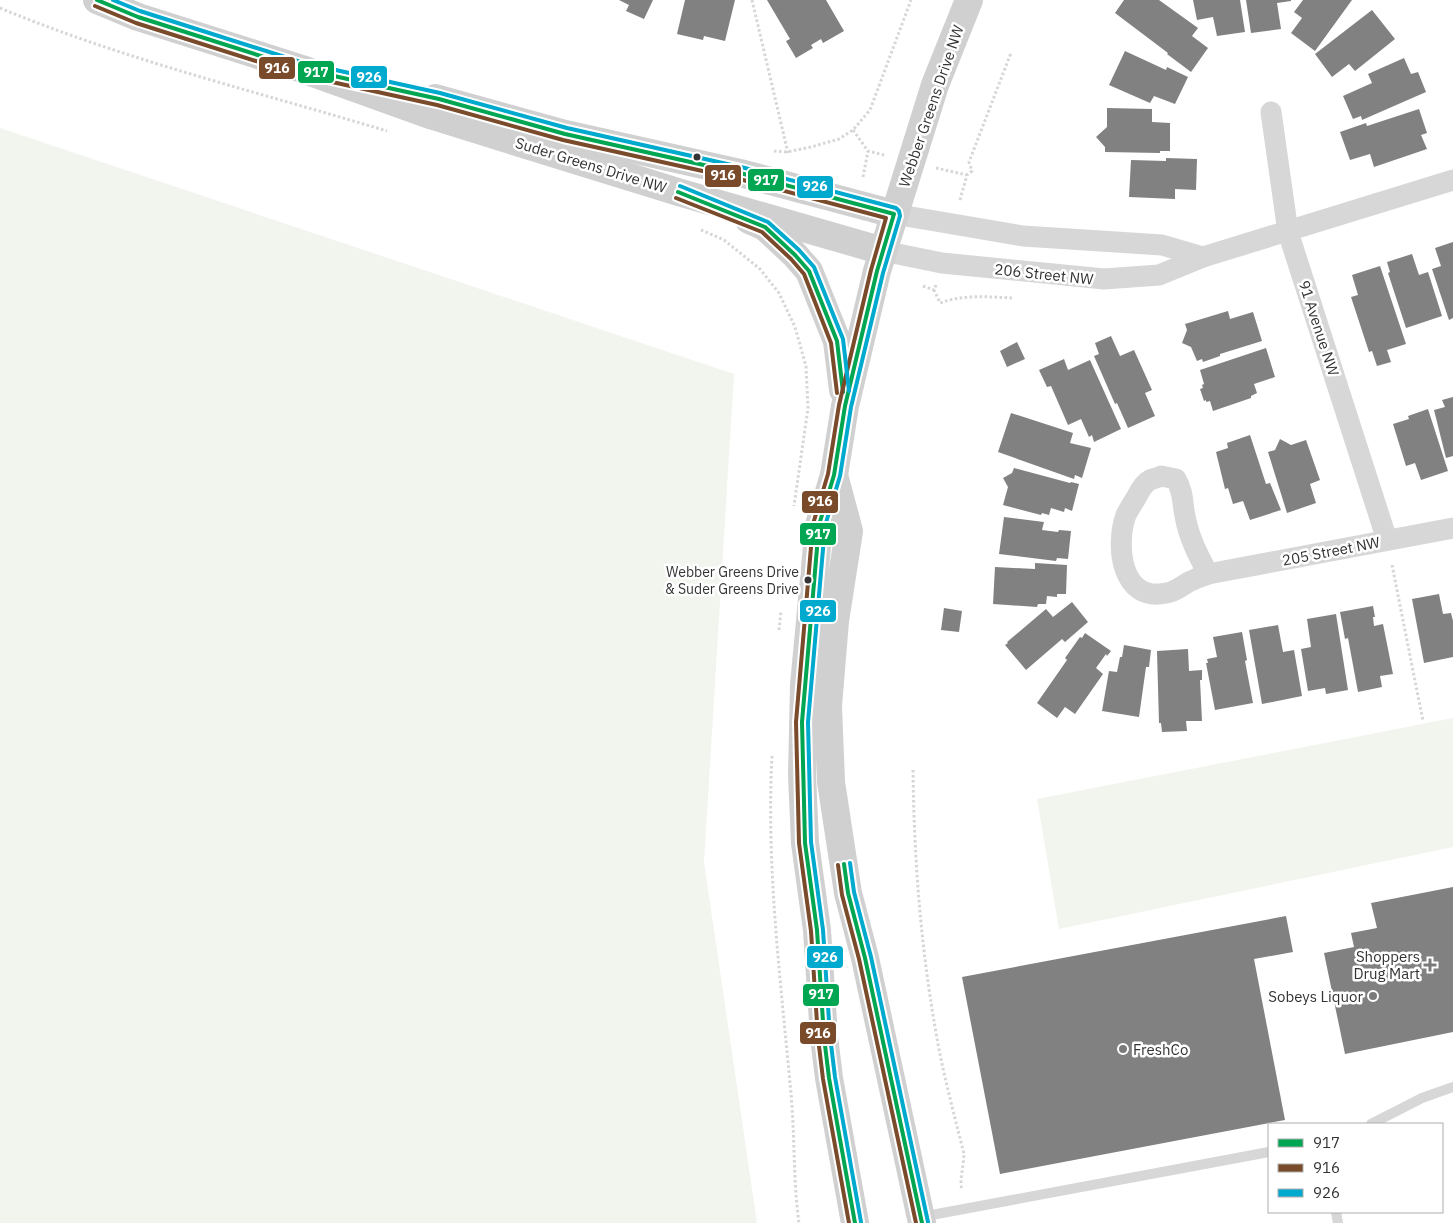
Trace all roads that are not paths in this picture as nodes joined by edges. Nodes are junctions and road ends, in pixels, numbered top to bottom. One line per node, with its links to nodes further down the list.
1 (97, 0): 3 (main road, Suder Greens Drive NW)
2 (969, 0): 7 (main road, Webber Greens Drive NW)
3 (302, 69): 6 (main road, Suder Greens Drive NW); 7 (main road, Suder Greens Drive NW)
4 (1271, 112): 8 (street, 91 Avenue NW)
5 (1453, 180): 8 (street, 206 Street NW)
6 (678, 192): 9 (main road, Suder Greens Drive NW); 11 (main road)
7 (894, 214): 9 (main road, Webber Greens Drive NW); 10 (street)
8 (1288, 232): 10 (street, 206 Street NW); 14 (street, 91 Avenue NW)
9 (883, 251): 10 (street, 206 Street NW); 11 (main road, Webber Greens Drive NW)
10 (1204, 257)
11 (845, 406): 12 (main road, Webber Greens Drive NW)
12 (834, 475): 19 (main road, Webber Greens Drive NW); 20 (main road, Webber Greens Drive NW)
13 (1453, 528): 14 (street, 205 Street NW)
14 (1387, 540): 15 (street, 205 Street NW)
15 (1208, 574): 15 (street, 205 Street NW)
16 (1453, 1087): 17 (lane)
17 (1373, 1123)
18 (1268, 1152): 19 (lane)
19 (922, 1220)
20 (855, 1223)

